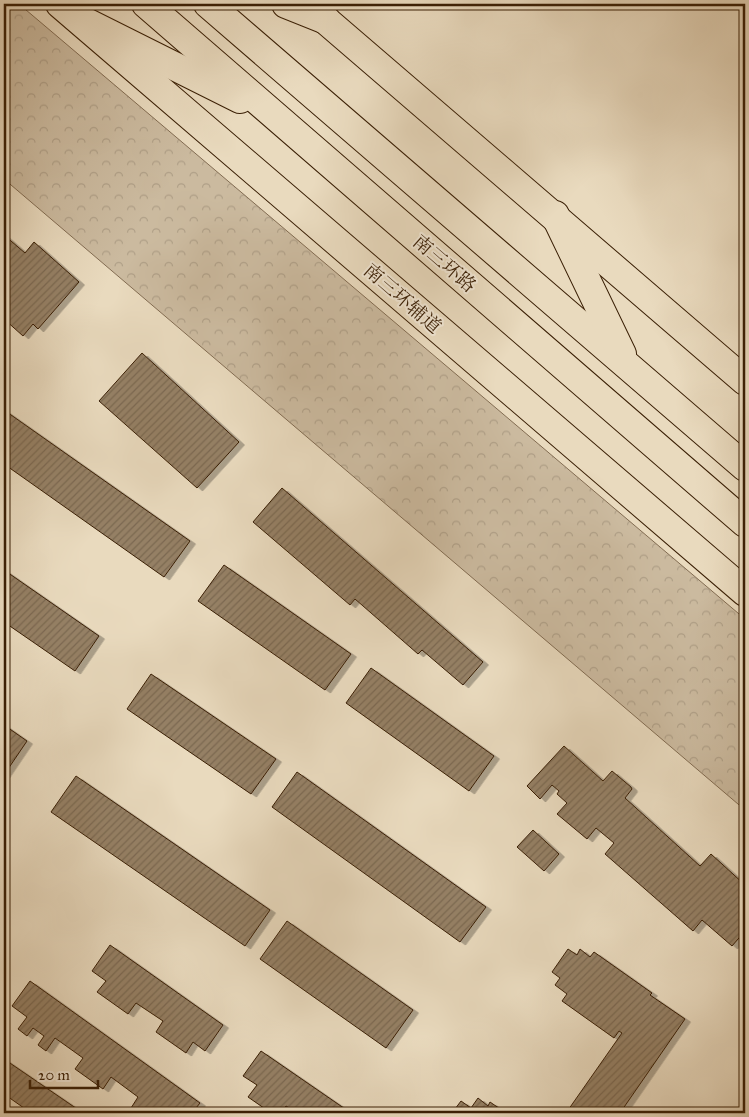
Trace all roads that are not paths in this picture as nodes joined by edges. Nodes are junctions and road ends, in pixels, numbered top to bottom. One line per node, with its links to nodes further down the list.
1 (146, 4): 6 (main road, 南三环路)
2 (208, 4): 8 (main road)
3 (286, 4): 5 (main road)
4 (68, 10): 6 (main road); 12 (main road, 南三环辅道)
5 (316, 12): 7 (main road)
6 (276, 117): 11 (main road, 南三环路)
7 (555, 215): 8 (main road); 9 (main road)
8 (626, 365): 10 (main road)
9 (745, 380)
10 (745, 467)
11 (745, 523)
12 (745, 592)

